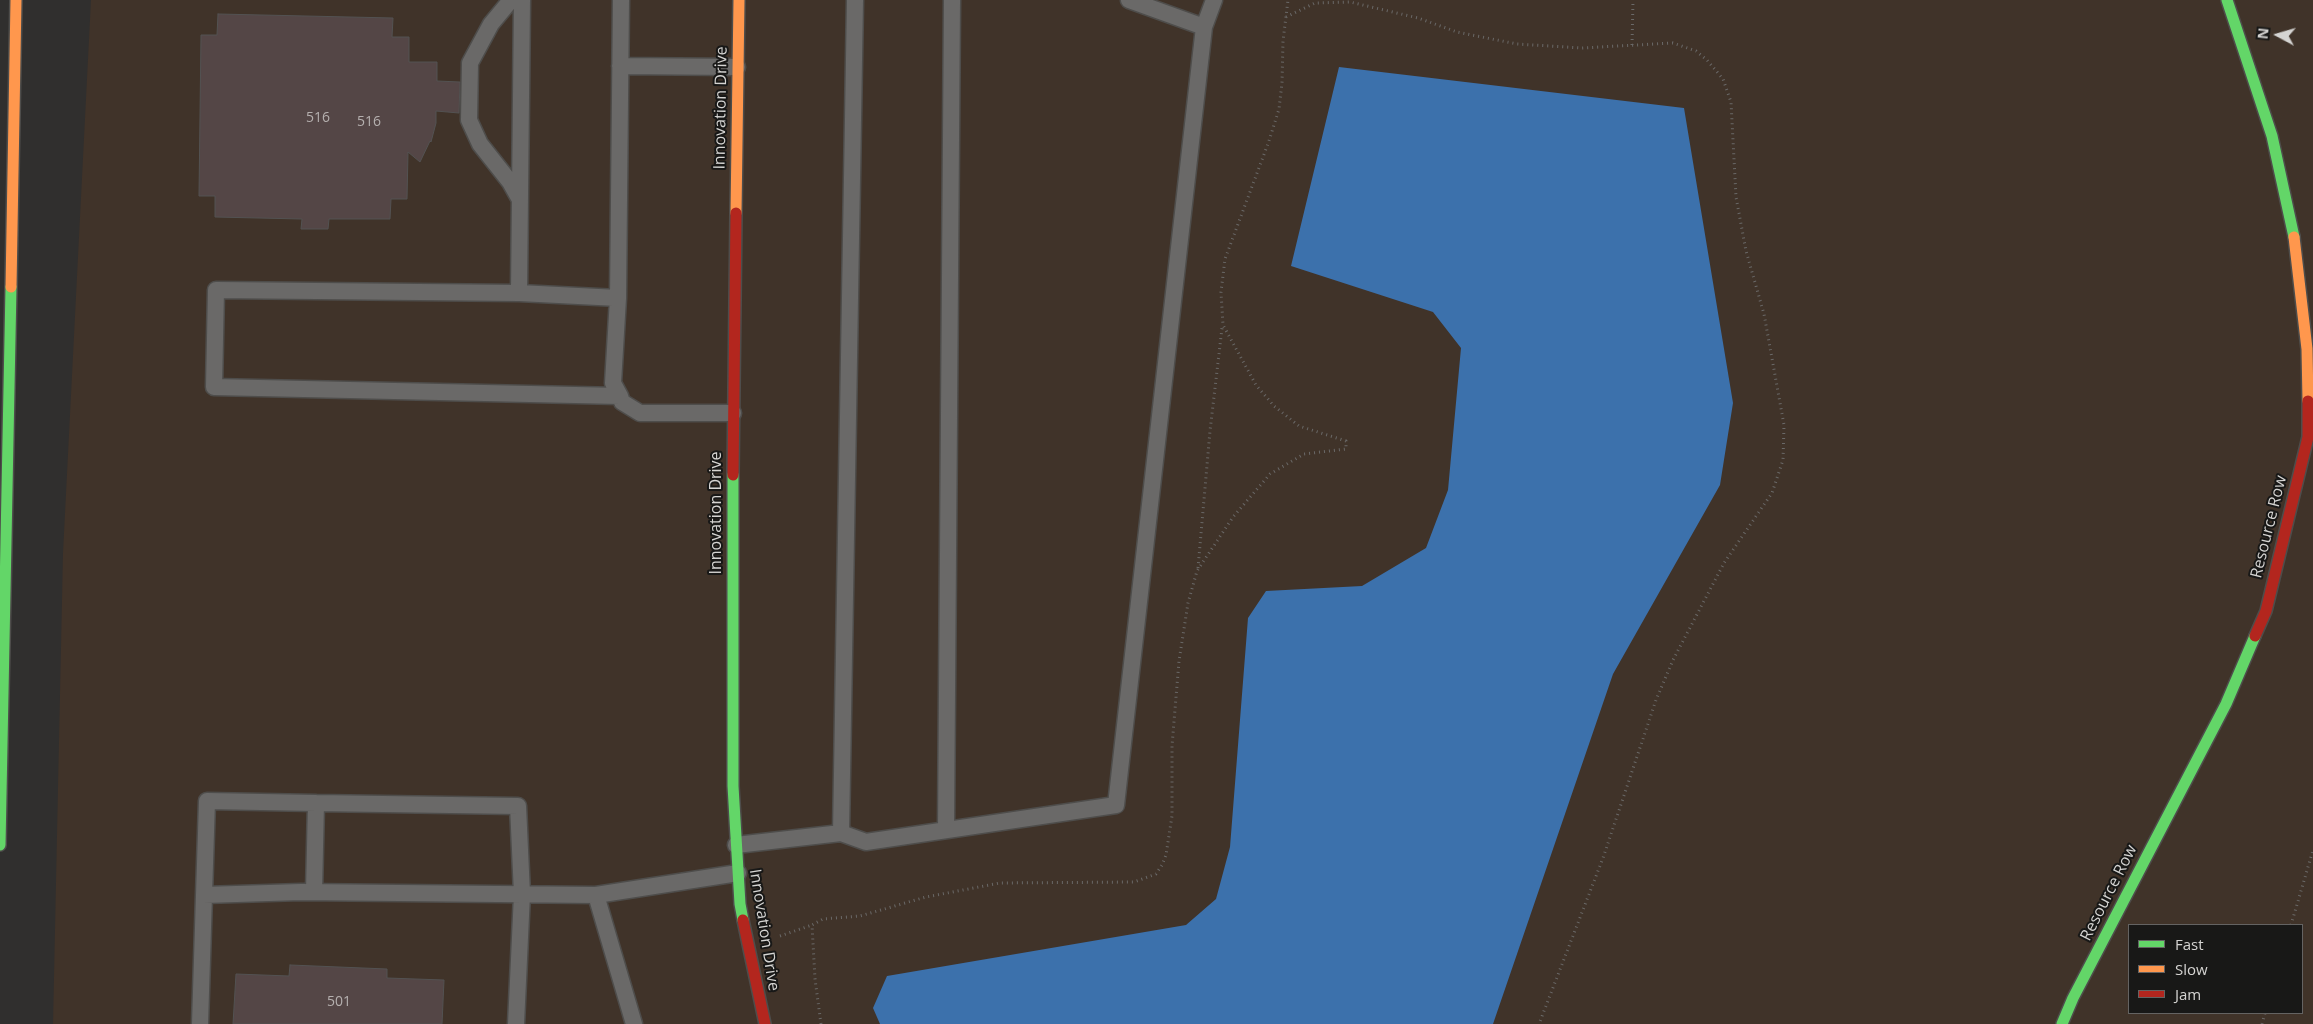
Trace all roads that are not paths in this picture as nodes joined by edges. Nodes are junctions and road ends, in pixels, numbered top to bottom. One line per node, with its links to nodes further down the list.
1 (16, 0): 22 (street)
2 (511, 0): 14 (lane)
3 (522, 0): 14 (lane)
4 (621, 0): 12 (lane)
5 (738, 0): 13 (street, Innovation Drive)
6 (855, 0): 21 (lane)
7 (952, 0): 20 (lane)
8 (1129, 0): 11 (lane)
9 (1214, 0): 11 (lane)
10 (2227, 0): 33 (street, Resource Row)
11 (1204, 27): 20 (lane)
12 (620, 66): 13 (lane); 16 (lane)
13 (737, 67): 18 (street, Innovation Drive)
14 (520, 199): 15 (lane)
15 (519, 294): 16 (lane); 17 (lane)
16 (618, 298): 17 (lane)
17 (620, 396): 18 (lane)
18 (732, 414): 23 (street, Innovation Drive)
19 (316, 803): 25 (lane); 26 (lane); 27 (lane)
20 (946, 830): 21 (lane)
21 (841, 833): 23 (lane)
22 (0, 845)
23 (736, 845): 24 (street, Innovation Drive)
24 (738, 873): 28 (lane); 32 (street, Innovation Drive)
25 (314, 892): 26 (lane); 27 (lane)
26 (522, 894): 28 (lane); 30 (lane)
27 (204, 895): 29 (lane)
28 (596, 895): 31 (lane)
29 (200, 1024)
30 (516, 1024)
31 (634, 1024)
32 (765, 1024)
33 (2062, 1024)

